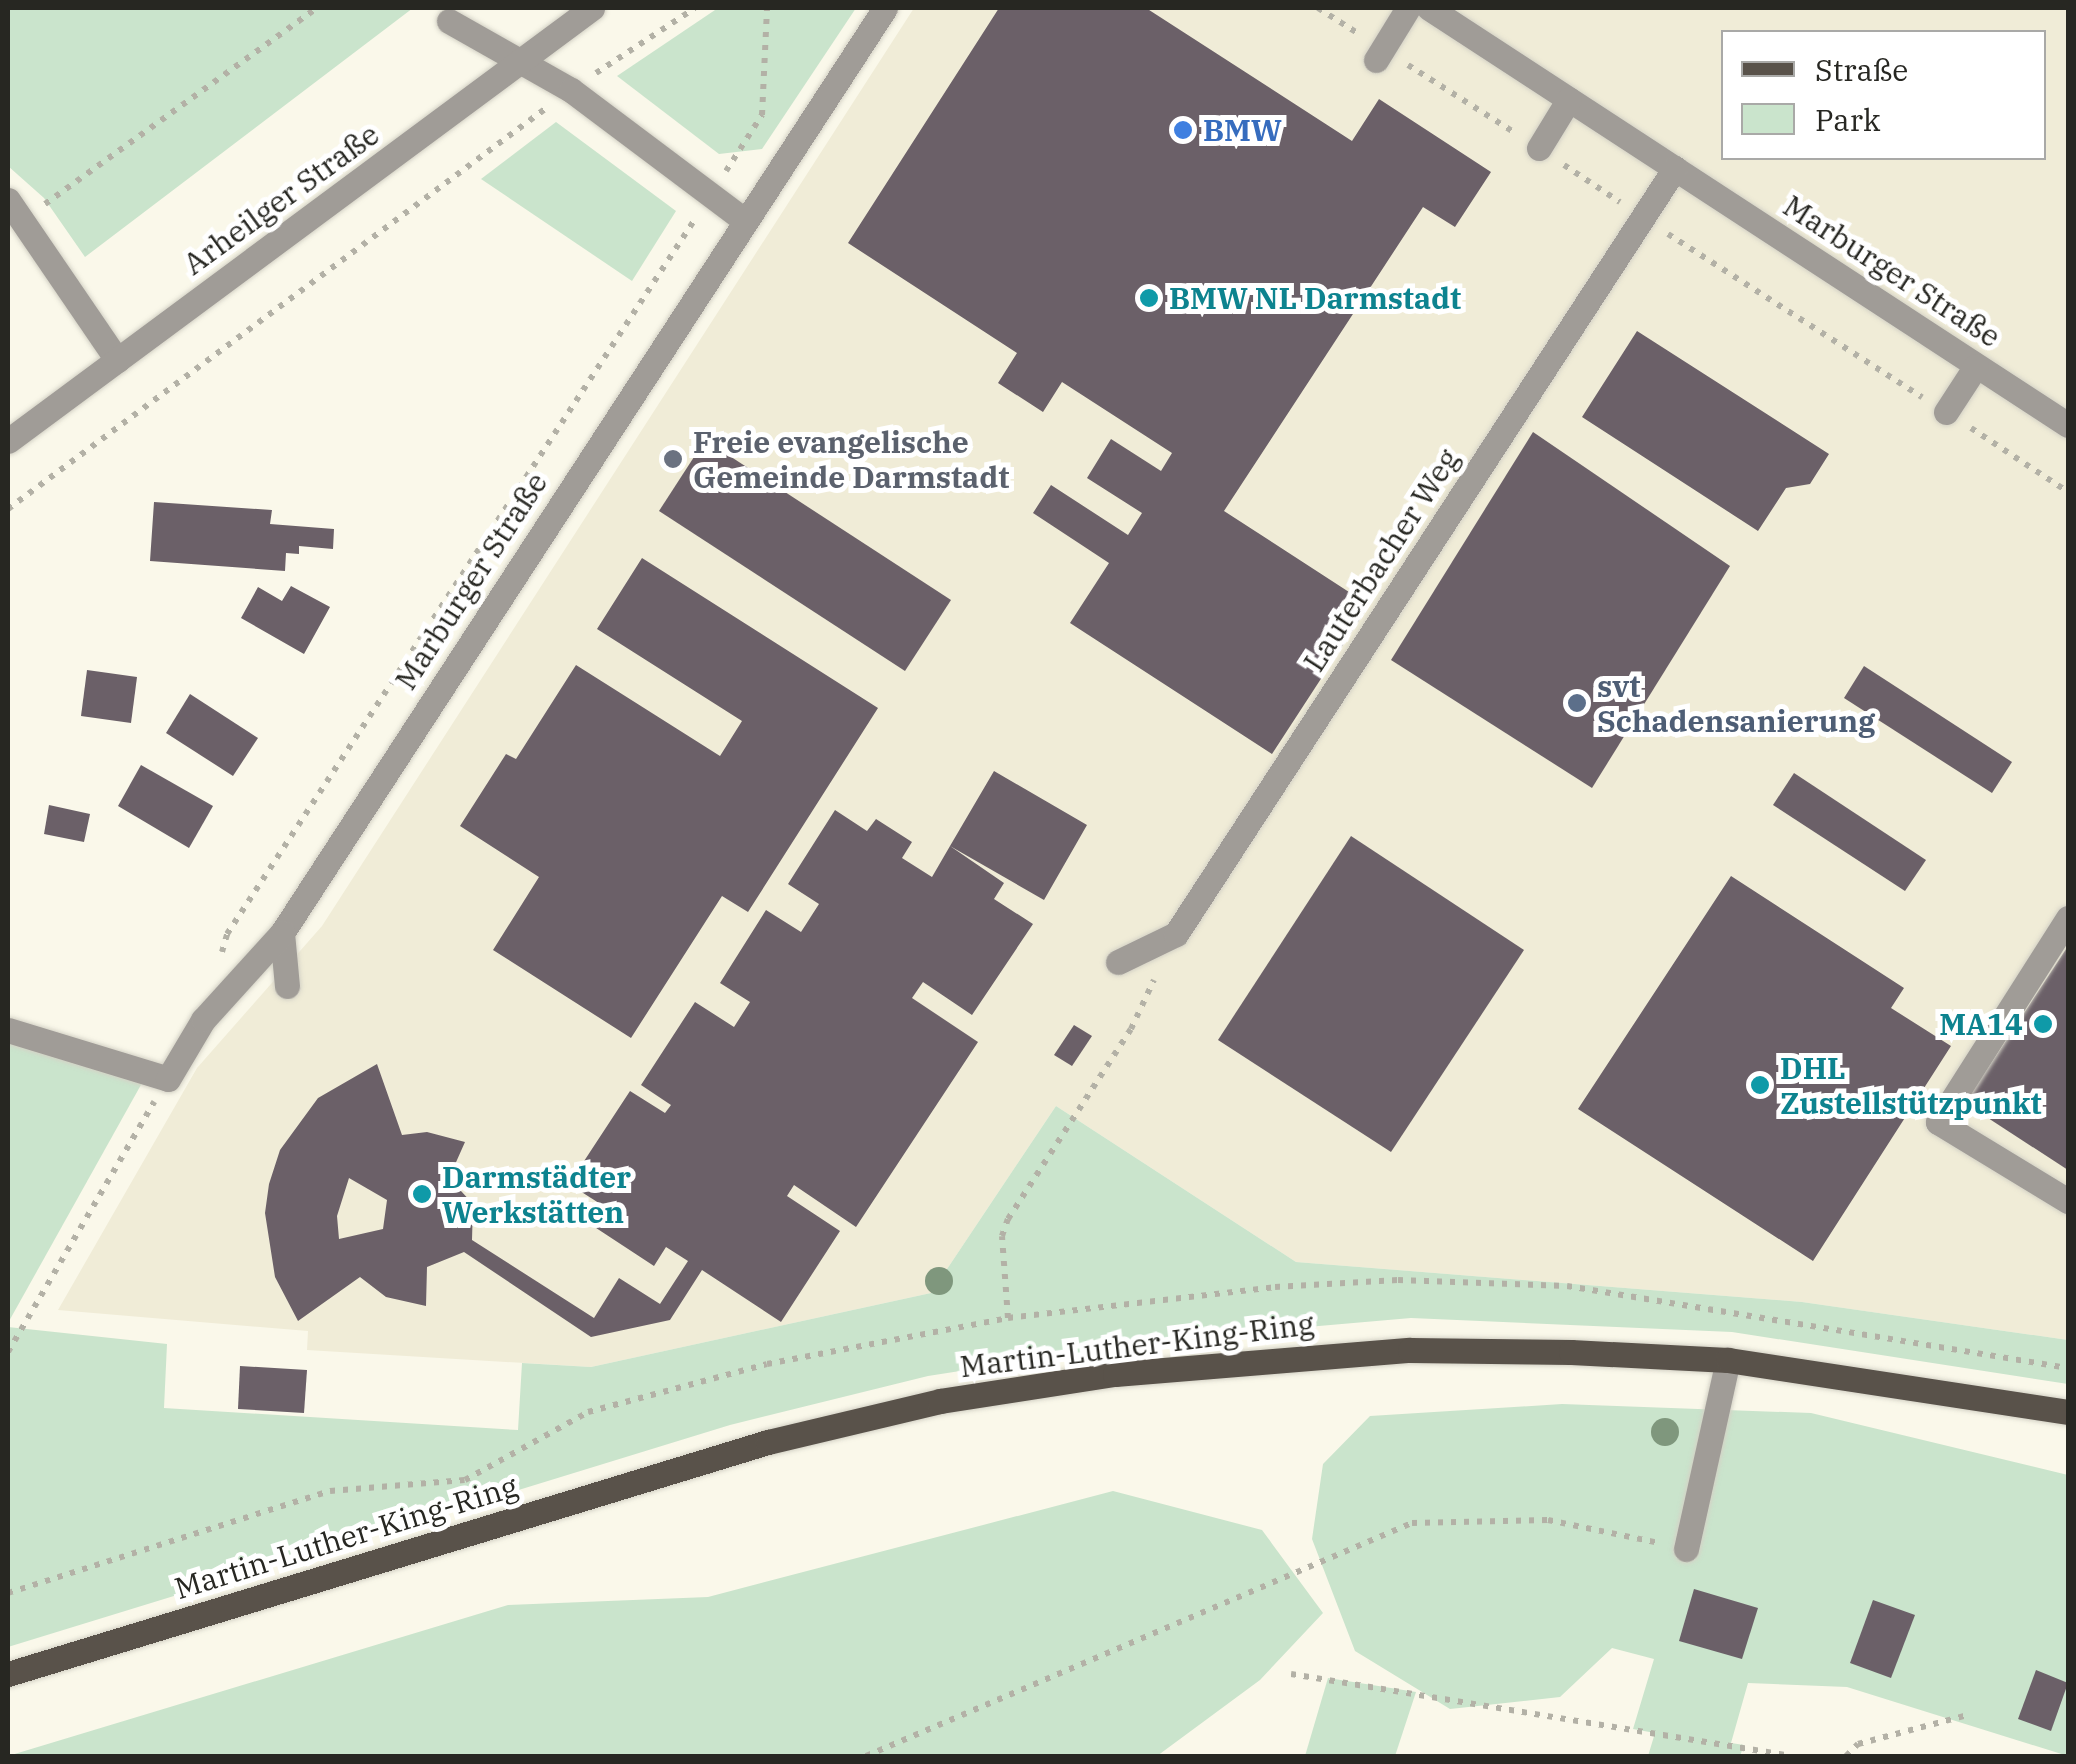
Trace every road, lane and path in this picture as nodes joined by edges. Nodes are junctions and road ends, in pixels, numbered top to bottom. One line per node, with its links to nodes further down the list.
1 (317, 8): 17 (path)
2 (592, 8): 11 (street, Arheilger Straße)
3 (695, 8): 12 (path)
4 (768, 8): 16 (path)
5 (884, 8): 19 (street, Marburger Straße)
6 (1318, 8): 10 (path)
7 (1408, 8): 10 (street)
8 (1429, 8): 13 (street, Marburger Straße)
9 (449, 20): 11 (street)
10 (1380, 54): 14 (path)
11 (522, 61): 12 (street); 20 (street, Arheilger Straße)
12 (570, 90): 16 (street); 26 (path)
13 (1569, 100): 14 (street); 15 (street, Marburger Straße)
14 (1540, 148): 18 (path)
15 (1675, 168): 18 (street, Lauterbacher Weg); 21 (street, Marburger Straße)
16 (711, 195): 19 (street); 31 (path)
17 (16, 209): 20 (street)
18 (1644, 218): 22 (path); 29 (street, Lauterbacher Weg)
19 (744, 220): 28 (street, Marburger Straße)
20 (117, 360): 24 (street, Arheilger Straße)
21 (1976, 366): 22 (street); 23 (street, Marburger Straße)
22 (1946, 412): 25 (path)
23 (2068, 425)
24 (8, 442)
25 (2068, 492)
26 (8, 508)
27 (2068, 918): 35 (street)
28 (282, 933): 32 (street); 34 (street, Marburger Straße)
29 (1176, 934): 30 (street); 36 (path)
30 (1118, 962)
31 (218, 968)
32 (287, 986)
33 (8, 1030): 34 (street)
34 (168, 1079): 37 (path)
35 (2068, 1201)
36 (1008, 1318)
37 (8, 1352)
38 (1728, 1360): 39 (main road, Martin-Luther-King-Ring); 40 (street); 41 (main road, Martin-Luther-King-Ring)
39 (2068, 1412)
40 (1686, 1549): 44 (path)
41 (8, 1674)
42 (1291, 1674): 45 (path)
43 (1964, 1716): 46 (path)
44 (866, 1756)
45 (1791, 1756)
46 (1846, 1756)

